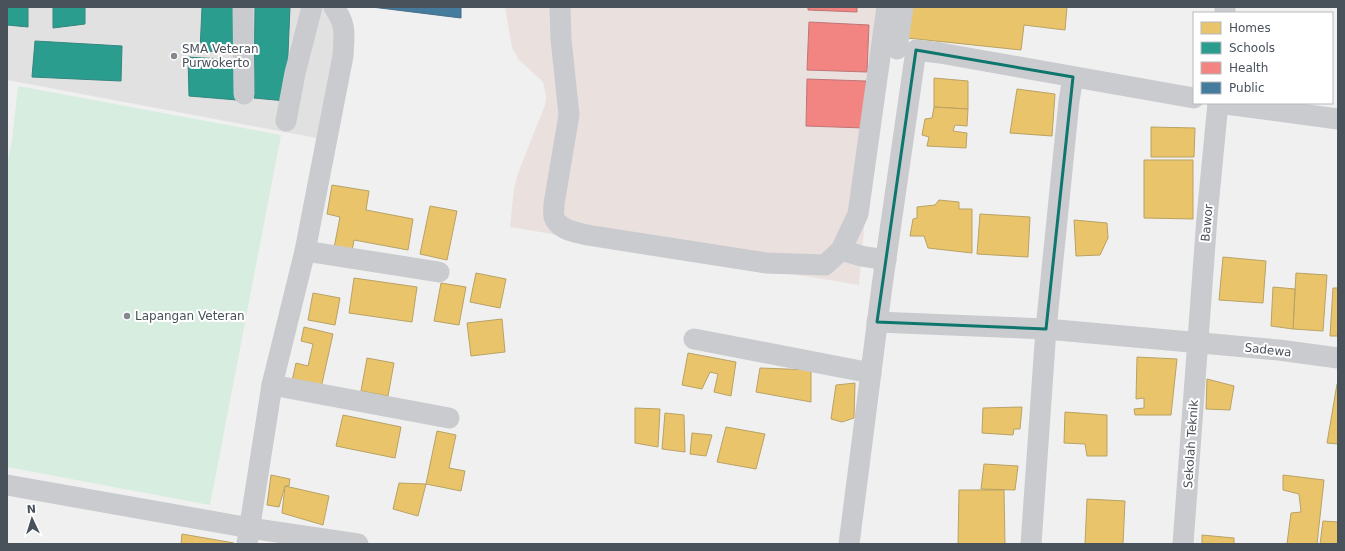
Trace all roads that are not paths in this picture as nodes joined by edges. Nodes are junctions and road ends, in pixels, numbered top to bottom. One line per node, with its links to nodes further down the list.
1 (243, 7): 9 (street)
2 (312, 7): 14 (street)
3 (334, 7): 15 (street)
4 (560, 7): 16 (street)
5 (886, 7): 7 (street)
6 (903, 7): 7 (street)
7 (898, 48): 8 (street); 16 (street); 17 (street)
8 (1073, 77): 10 (street); 20 (street)
9 (244, 94)
10 (1193, 98)
11 (1218, 104): 22 (street, Bawor)
12 (1226, 104): 13 (street)
13 (1338, 119)
14 (286, 121)
15 (305, 250): 18 (street); 25 (street)
16 (841, 250): 17 (street)
17 (886, 260): 19 (street)
18 (439, 272)
19 (877, 322): 20 (street, Sadewa); 24 (street)
20 (1046, 329): 22 (street, Sadewa); 31 (street)
21 (694, 339): 24 (street)
22 (1198, 343): 23 (street, Sadewa); 32 (street, Sekolah Teknik)
23 (1338, 358)
24 (871, 373): 30 (street)
25 (272, 385): 26 (street); 28 (street)
26 (449, 418)
27 (7, 485): 28 (street)
28 (249, 536): 29 (street)
29 (358, 544)
30 (850, 544)
31 (1031, 544)
32 (1183, 544)

